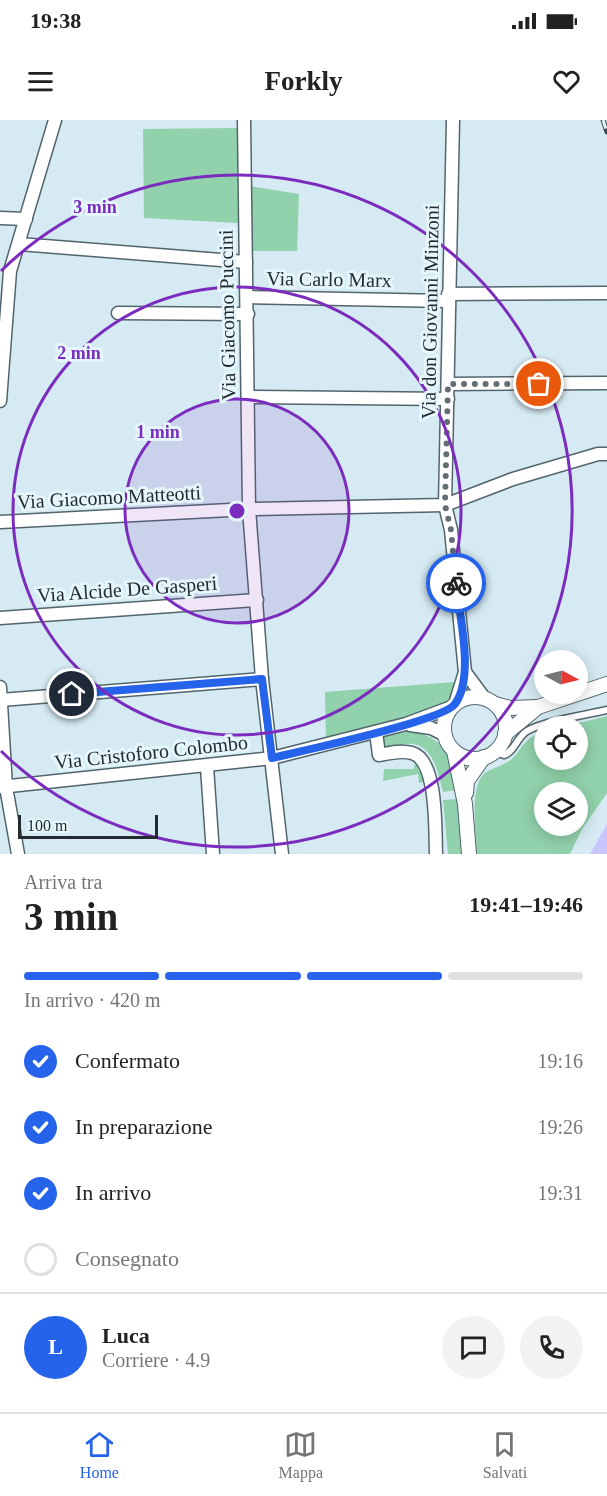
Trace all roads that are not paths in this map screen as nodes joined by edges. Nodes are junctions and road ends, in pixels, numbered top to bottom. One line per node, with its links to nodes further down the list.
1 (55, 120): 5 (street)
2 (244, 120): 7 (street, Via Giacomo Puccini)
3 (453, 120): 11 (street, Via don Giovanni Minzoni)
4 (0, 218): 5 (street)
5 (26, 219): 6 (street)
6 (19, 244): 7 (street); 9 (street)
7 (246, 262): 10 (street, Via Giacomo Puccini)
8 (607, 293): 11 (street, Via Carlo Marx)
9 (3, 297): 18 (street)
10 (247, 297): 11 (street, Via Carlo Marx); 13 (street, Via Giacomo Puccini)
11 (448, 298): 15 (street, Via don Giovanni Minzoni)
12 (118, 313): 13 (street)
13 (248, 314): 16 (street, Via Giacomo Puccini)
14 (607, 383): 15 (street)
15 (448, 384): 17 (street, Via don Giovanni Minzoni)
16 (248, 397): 17 (street); 21 (street, Via Giacomo Puccini)
17 (448, 399): 20 (street, Via don Giovanni Minzoni)
18 (0, 400)
19 (607, 454): 20 (street, Via Giacomo Matteotti)
20 (445, 505): 21 (street, Via Giacomo Matteotti); 25 (street, Via don Giovanni Minzoni)
21 (249, 509): 22 (street, Via Giacomo Matteotti); 23 (street, Via Giacomo Puccini)
22 (0, 522)
23 (257, 600): 24 (street, Via Alcide De Gasperi); 26 (street, Via Giacomo Puccini)
24 (0, 618)
25 (465, 672): 30 (street); 31 (street)
26 (262, 679): 29 (street); 40 (street, Via Giacomo Puccini)
27 (607, 684): 32 (street)
28 (0, 687): 29 (street)
29 (1, 700): 42 (street)
30 (490, 702): 31 (street); 32 (street); 36 (street)
31 (454, 706): 34 (street, Via Cristoforo Colombo); 37 (street)
32 (538, 707): 36 (street)
33 (607, 710): 39 (lane)
34 (406, 724): 35 (street, Via Cristoforo Colombo); 37 (street, Via Cristoforo Colombo)
35 (375, 732): 40 (street, Via Cristoforo Colombo); 47 (street)
36 (505, 734): 39 (street)
37 (445, 735): 38 (street)
38 (454, 751): 39 (street); 43 (street)
39 (489, 755): 43 (street)
40 (272, 758): 41 (street, Via Cristoforo Colombo); 46 (street, Via Giacomo Puccini)
41 (207, 767): 42 (street, Via Cristoforo Colombo); 45 (street)
42 (3, 787): 44 (street)
43 (465, 804): 48 (street)
44 (18, 854)
45 (213, 854)
46 (282, 854)
47 (436, 854)
48 (469, 854)

